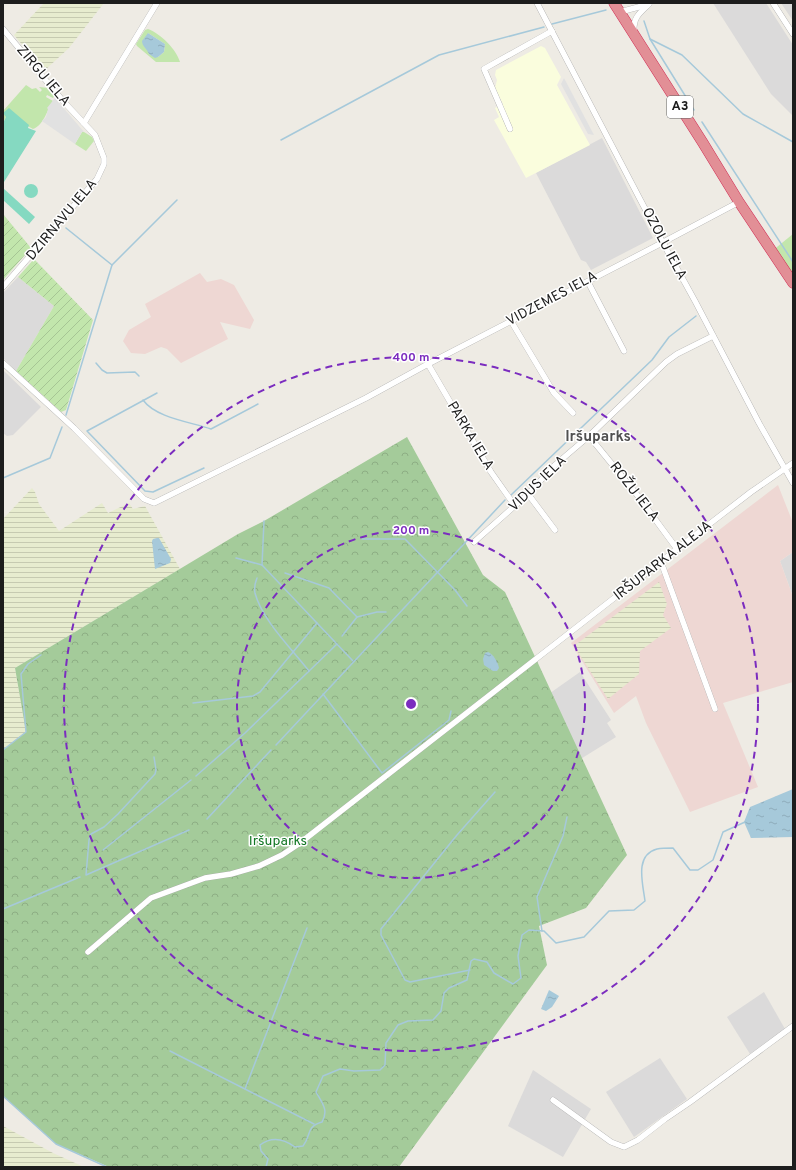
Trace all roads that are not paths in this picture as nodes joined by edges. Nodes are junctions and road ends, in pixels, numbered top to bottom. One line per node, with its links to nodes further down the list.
1 (157, 3): 11 (street)
2 (537, 3): 8 (street, OZOLU IELA)
3 (614, 3): 6 (highway, A3)
4 (649, 3): 6 (street); 10 (street)
5 (773, 3): 9 (street)
6 (620, 12): 10 (highway, A3)
7 (3, 29): 11 (street, ZIRGU IELA)
8 (552, 31): 12 (street); 14 (street, OZOLU IELA)
9 (793, 34)
10 (635, 36): 13 (highway, A3)
11 (84, 123): 17 (street, DZIRNAVU IELA)
12 (510, 129)
13 (739, 202): 14 (street, VIDZEMES IELA); 16 (highway, A3)
14 (662, 243): 15 (street, VIDZEMES IELA); 19 (street, OZOLU IELA)
15 (588, 282): 18 (street, VIDZEMES IELA); 20 (street)
16 (793, 283)
17 (3, 287)
18 (511, 321): 22 (street, VIDZEMES IELA); 23 (street)
19 (713, 336): 24 (street, VIDUS IELA); 26 (street, OZOLU IELA)
20 (624, 351)
21 (3, 363): 22 (street, VIDZEMES IELA)
22 (428, 364): 29 (street, PARKA IELA)
23 (572, 413)
24 (589, 436): 28 (street, VIDUS IELA); 32 (street, ROŽU IELA)
25 (793, 463): 26 (street, IRŠUPARKA ALEJA)
26 (784, 468): 27 (street, OZOLU IELA); 32 (street, IRŠUPARKA ALEJA)
27 (793, 483)
28 (528, 494): 29 (street, VIDUS IELA); 30 (street)
29 (515, 506): 31 (street, VIDUS IELA)
30 (555, 530)
31 (474, 542)
32 (677, 549): 33 (street, IRŠUPARKA ALEJA)
33 (661, 562): 34 (street); 35 (street, IRŠUPARKA ALEJA)
34 (715, 709)
35 (88, 952)
36 (793, 1026): 37 (street)
37 (553, 1100)

